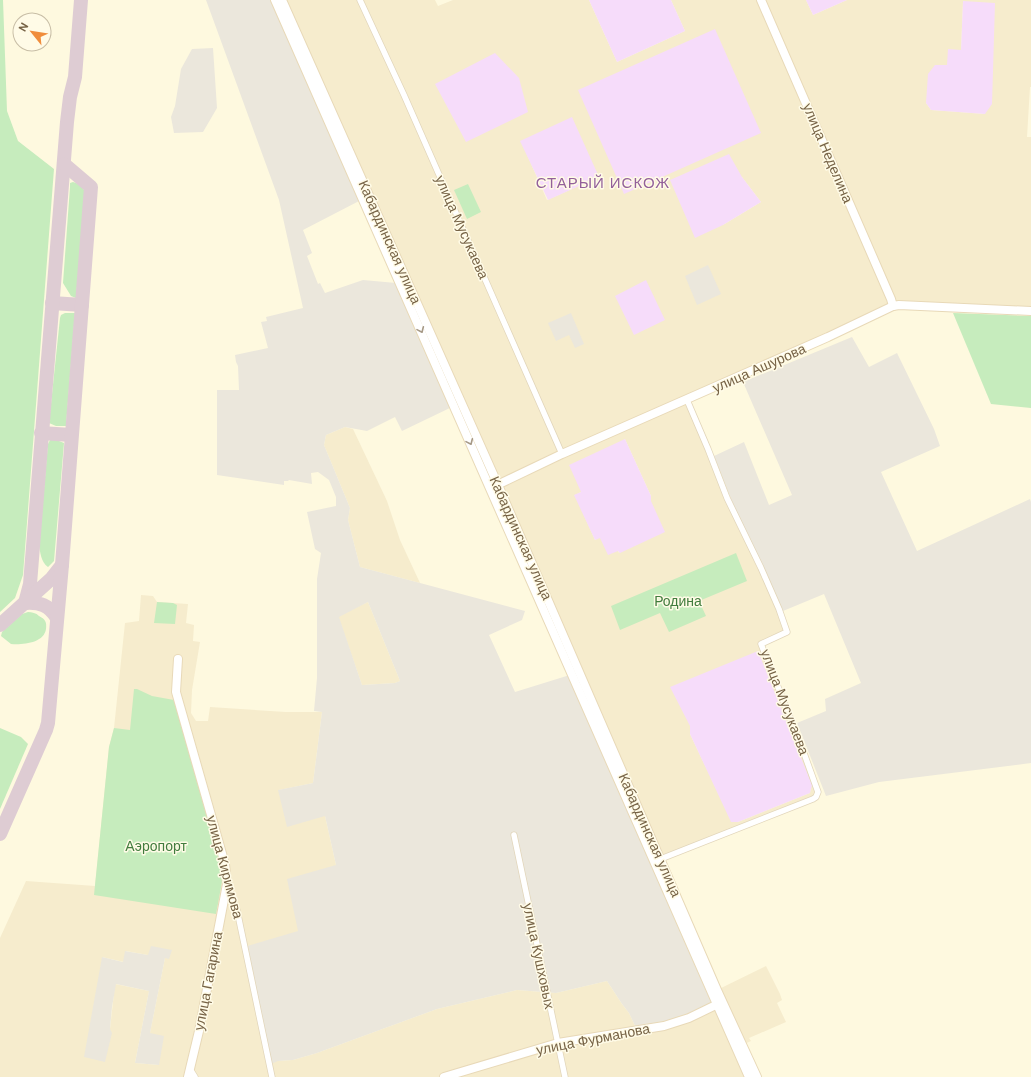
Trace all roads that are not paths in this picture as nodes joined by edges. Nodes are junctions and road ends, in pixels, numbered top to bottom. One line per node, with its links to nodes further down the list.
1 (276, 0): 9 (main road, Кабардинская улица, one-way to 9)
2 (282, 0): 9 (main road, Кабардинская улица)
3 (360, 0): 8 (street, улица Мусукаева)
4 (761, 0): 5 (main road, улица Неделина)
5 (893, 306): 6 (main road, улица Ашурова); 7 (main road, улица Ашурова)
6 (1031, 311)
7 (686, 400): 8 (main road, улица Ашурова); 12 (street, улица Мусукаева)
8 (562, 454): 9 (main road, улица Ашурова)
9 (494, 486): 12 (main road, Кабардинская улица)
10 (178, 659): 13 (main road, улица Киримова)
11 (514, 835): 15 (street, улица Кушховых)
12 (657, 860): 14 (main road, Кабардинская улица)
13 (227, 884): 16 (main road, улица Гагарина); 18 (street, улица Киримова)
14 (720, 1003): 15 (main road, улица Фурманова); 21 (main road, Кабардинская улица); 22 (main road, Кабардинская улица)
15 (558, 1043): 19 (main road, улица Фурманова); 20 (street, улица Кушховых)
16 (189, 1073): 17 (street)
17 (195, 1077)
18 (272, 1077)
19 (444, 1077)
20 (565, 1077)
21 (749, 1077)
22 (757, 1077)

